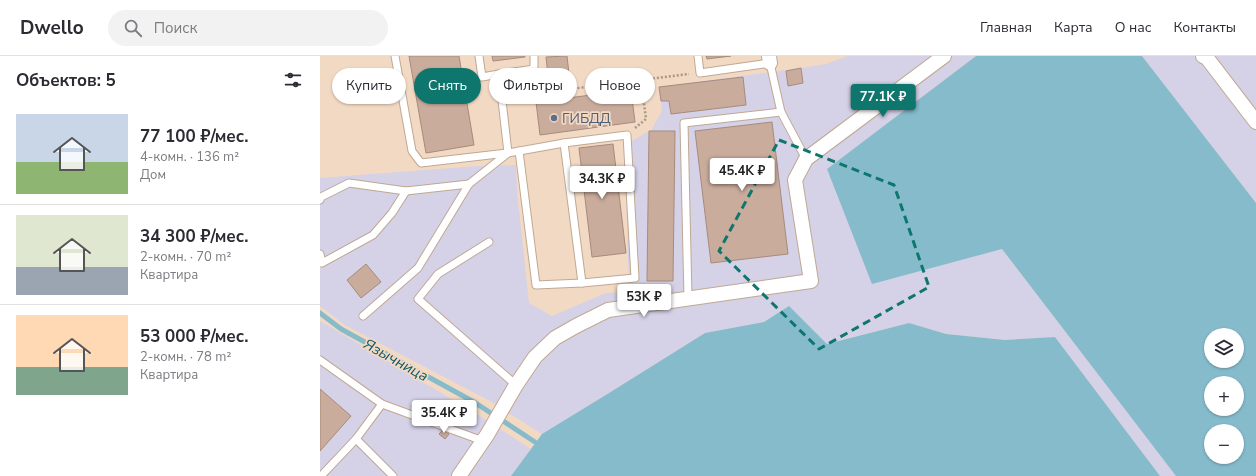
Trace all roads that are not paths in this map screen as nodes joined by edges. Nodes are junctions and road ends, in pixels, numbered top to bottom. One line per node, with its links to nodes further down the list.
1 (396, 56): 15 (lane)
2 (479, 56): 9 (lane)
3 (534, 56): 8 (lane)
4 (698, 56): 7 (lane)
5 (944, 56): 16 (street)
6 (1203, 56): 12 (street)
7 (769, 60): 11 (lane)
8 (534, 68)
9 (489, 76)
10 (502, 104): 15 (lane)
11 (781, 112): 16 (lane); 23 (lane)
12 (1256, 122)
13 (564, 143): 14 (lane); 22 (lane); 22 (lane)
14 (520, 151): 15 (lane); 22 (lane)
15 (508, 153): 17 (lane)
16 (806, 159): 23 (street)
17 (469, 184): 18 (lane); 24 (lane)
18 (406, 191): 19 (lane); 21 (lane)
19 (320, 200)
20 (489, 242): 26 (lane)
21 (320, 254)
22 (582, 283)
23 (688, 298): 26 (street)
24 (363, 316)
25 (320, 360): 27 (lane)
26 (516, 386): 29 (street)
27 (382, 404): 28 (lane); 29 (lane)
28 (356, 439): 30 (lane); 31 (lane)
29 (483, 441): 32 (street)
30 (321, 476)
31 (393, 476)
32 (459, 476)

